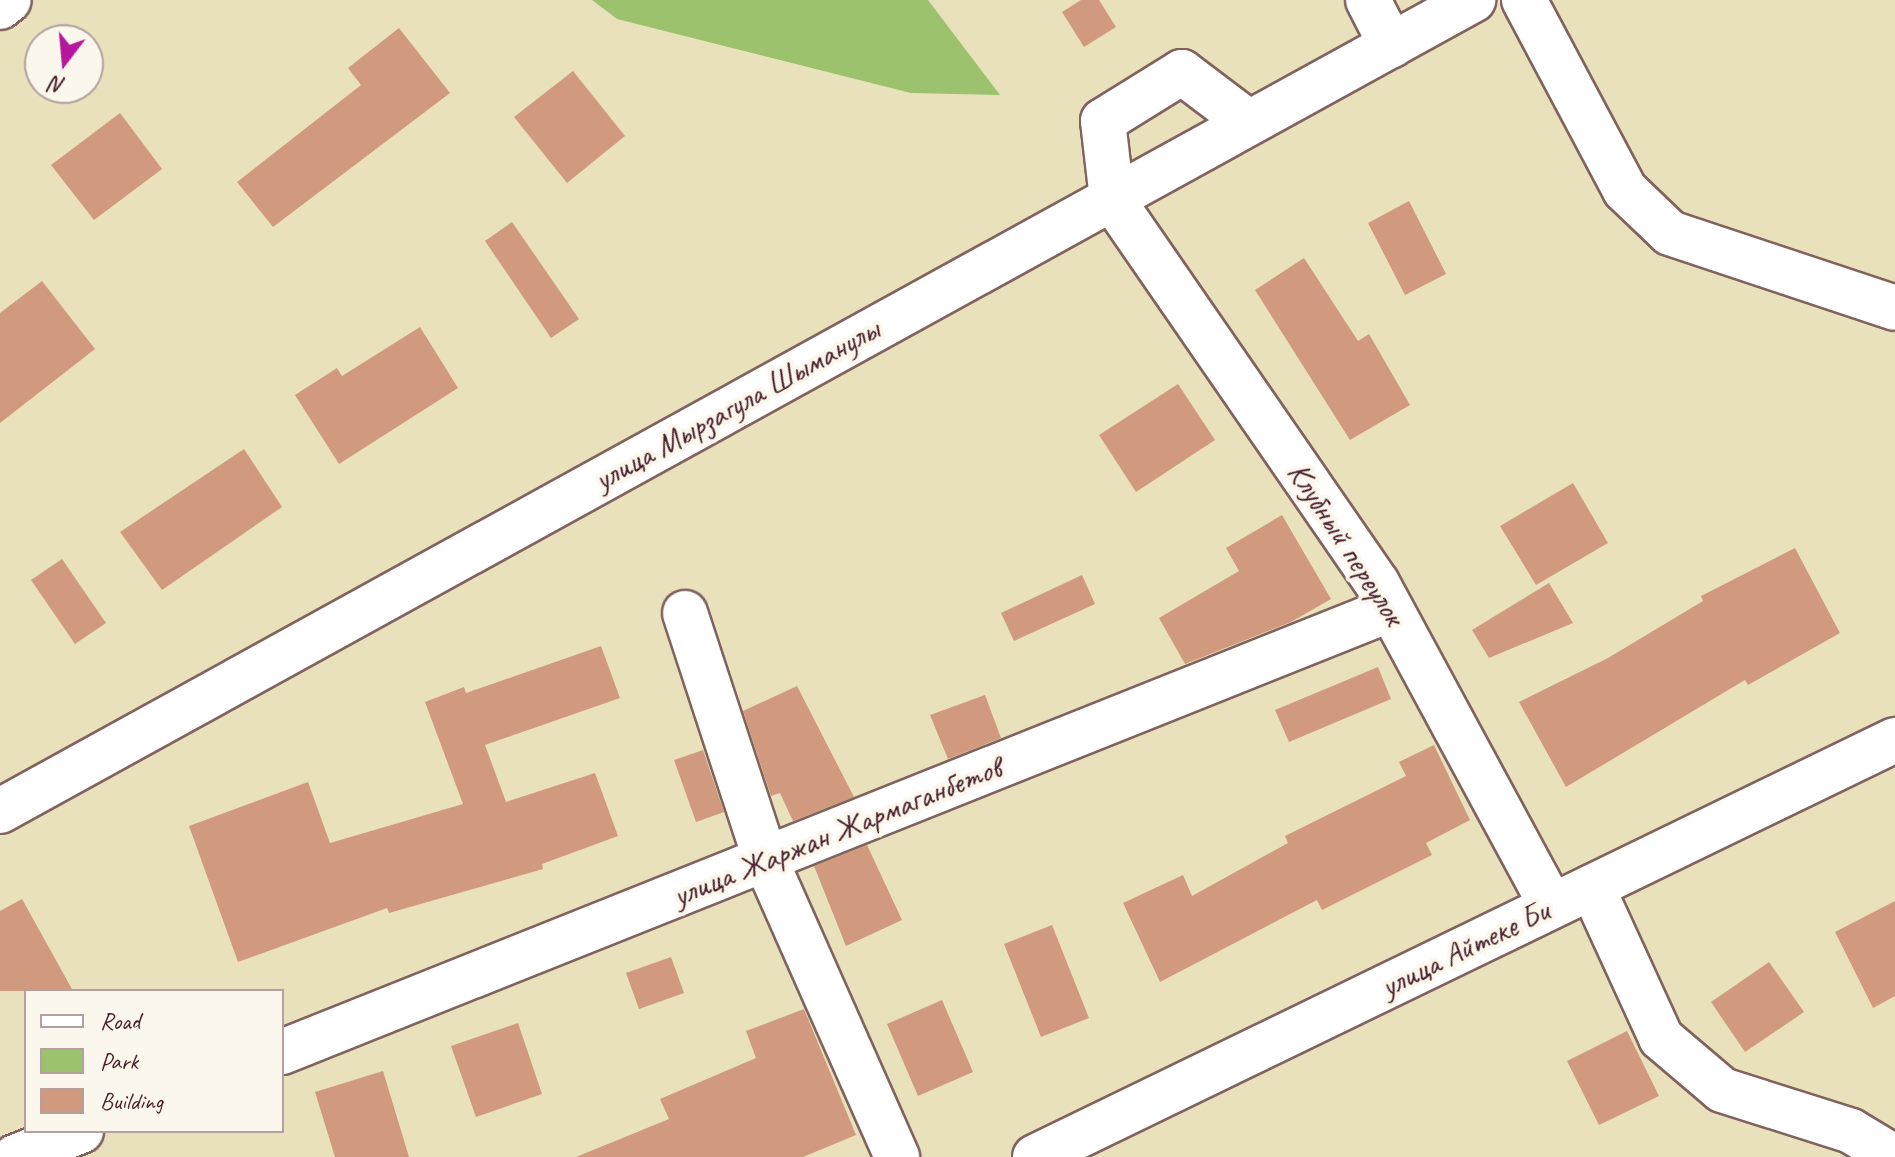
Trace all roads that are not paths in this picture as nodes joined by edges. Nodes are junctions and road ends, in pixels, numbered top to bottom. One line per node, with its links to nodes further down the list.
1 (9, 0): 5 (street)
2 (1368, 0): 6 (street)
3 (1473, 0): 6 (street, улица Мырзагула Шыманулы)
4 (1524, 0): 9 (street)
5 (0, 7)
6 (1391, 45): 7 (street, улица Мырзагула Шыманулы)
7 (1248, 122): 8 (street, улица Мырзагула Шыманулы); 8 (street)
8 (1112, 199): 10 (street, Клубный переулок); 13 (street, улица Мырзагула Шыманулы)
9 (1895, 308)
10 (1391, 609): 14 (street, улица Жаржан Жармаганбетов); 16 (street, Клубный переулок)
11 (685, 613): 14 (street)
12 (1895, 740): 15 (street, улица Айтеке Би)
13 (0, 811)
14 (766, 861): 17 (street, улица Жаржан Жармаганбетов); 20 (street)
15 (1592, 887): 16 (street, улица Айтеке Би); 22 (street)
16 (1552, 906): 21 (street, улица Айтеке Би)
17 (284, 1051)
18 (76, 1133): 19 (street)
19 (15, 1157)
20 (897, 1157)
21 (1035, 1157)
22 (1894, 1157)

